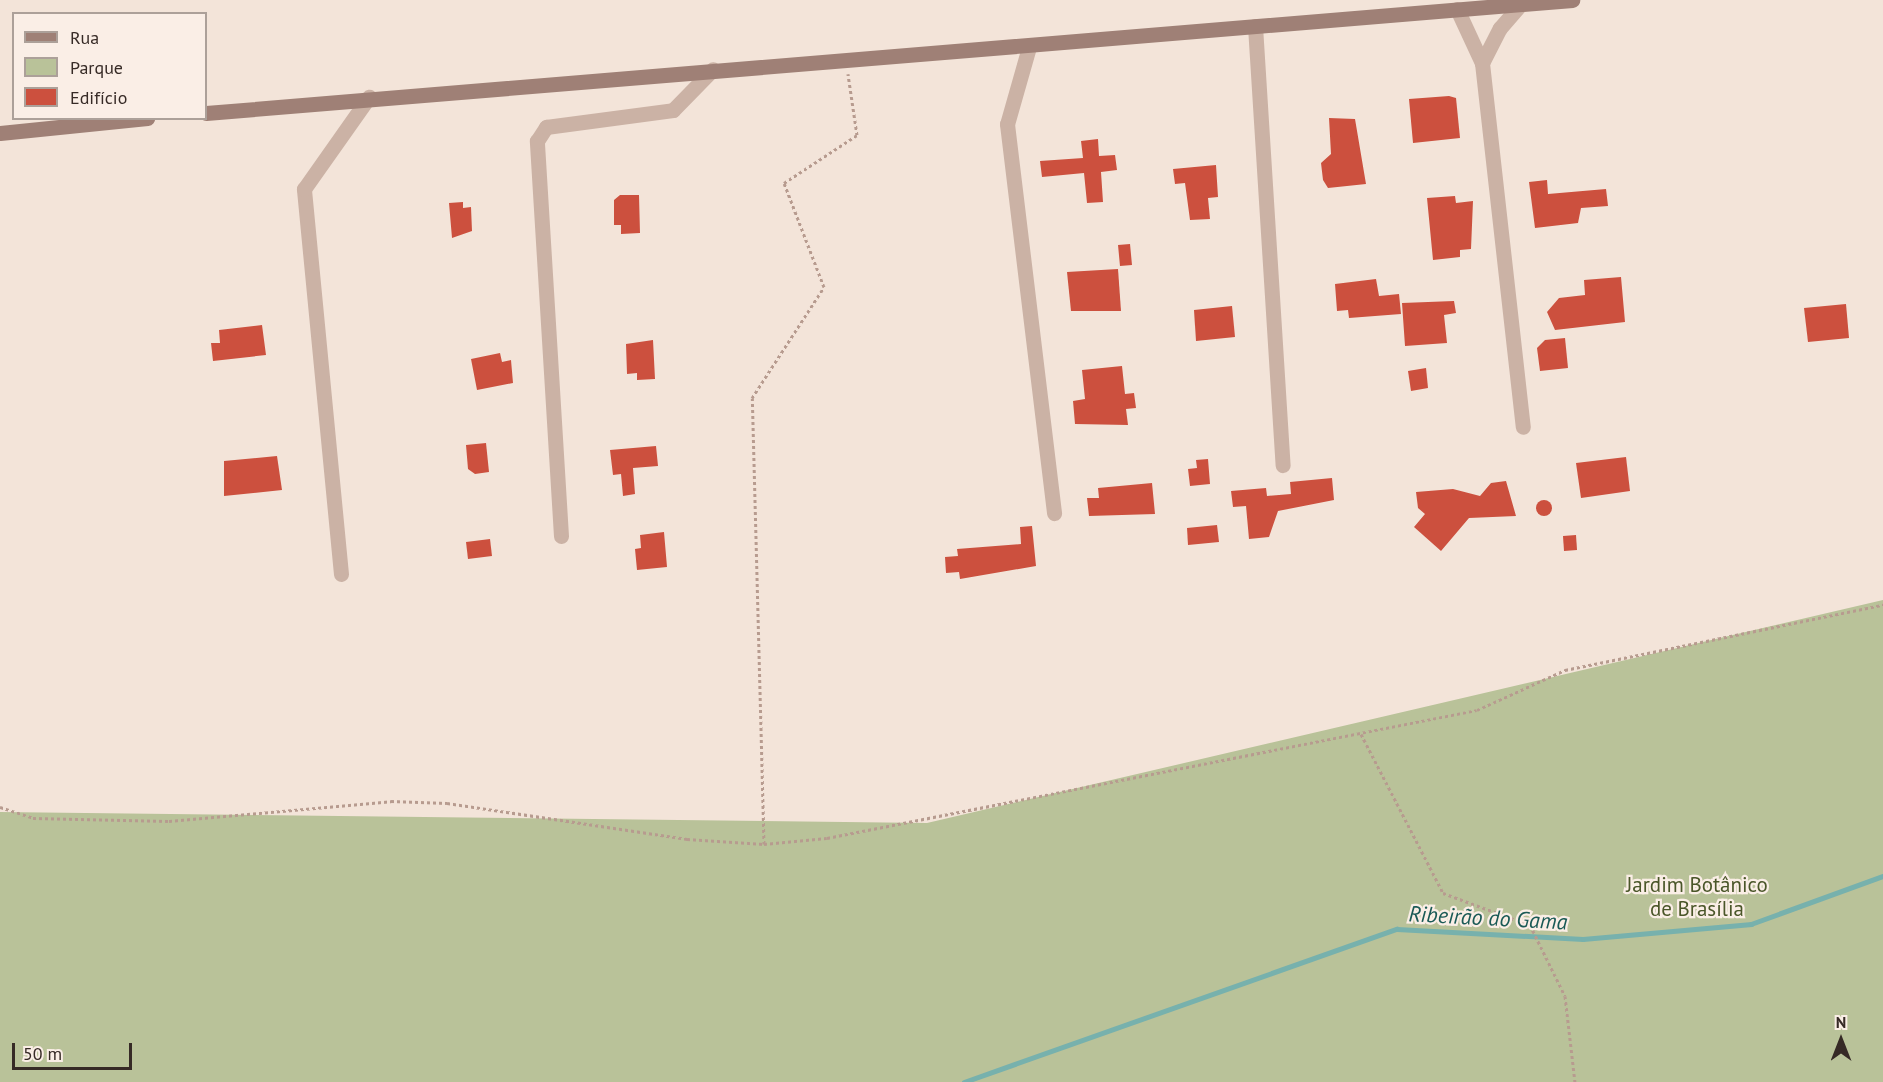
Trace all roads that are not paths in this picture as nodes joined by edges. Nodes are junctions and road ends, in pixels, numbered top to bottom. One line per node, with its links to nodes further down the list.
1 (1572, 0): 2 (street)
2 (1520, 5): 3 (street); 6 (street)
3 (1457, 9): 4 (street); 6 (street)
4 (1255, 26): 5 (street); 13 (street)
5 (1029, 47): 7 (street); 14 (street)
6 (1482, 63): 12 (street)
7 (713, 69): 8 (street); 15 (street)
8 (369, 97): 9 (street); 16 (street)
9 (207, 113)
10 (127, 120): 11 (street)
11 (0, 133)
12 (1523, 426)
13 (1283, 465)
14 (1054, 513)
15 (561, 536)
16 (341, 574)

